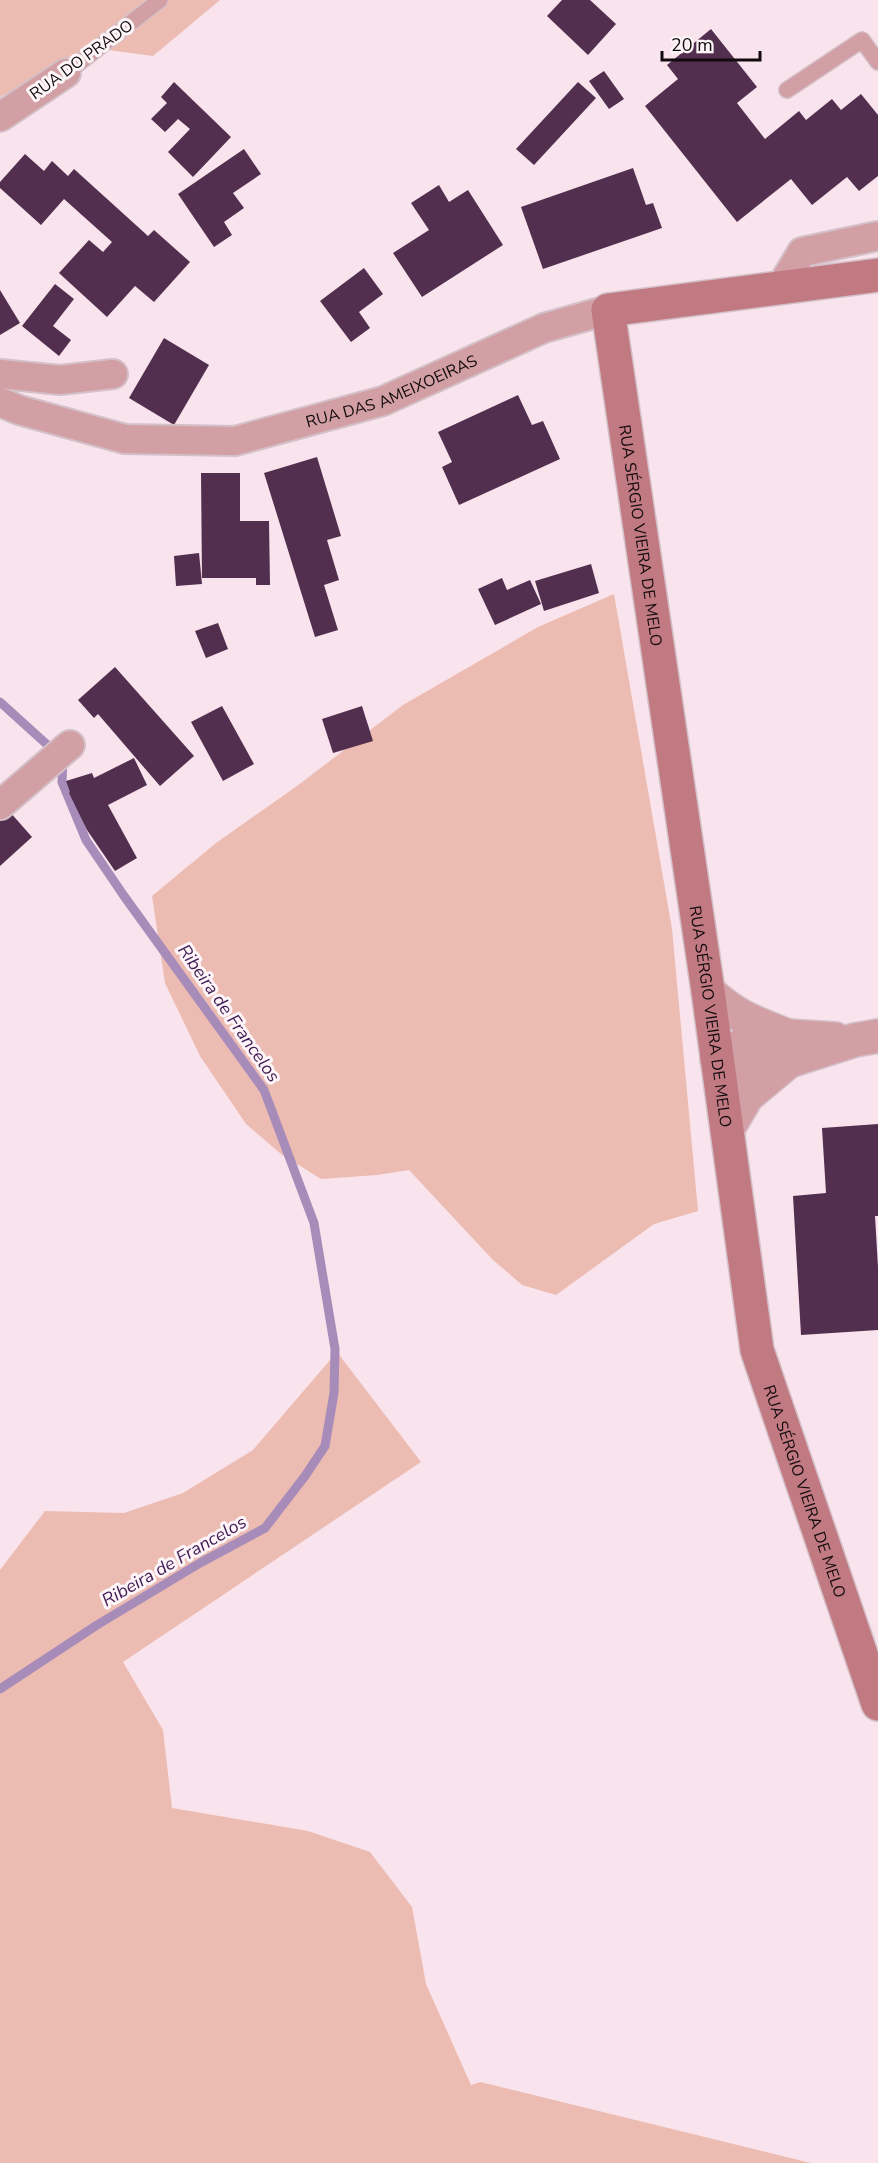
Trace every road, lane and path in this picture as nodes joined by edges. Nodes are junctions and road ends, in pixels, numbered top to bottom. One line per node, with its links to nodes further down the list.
1 (160, 0): 3 (lane, RUA DO PRADO)
2 (878, 62): 4 (lane)
3 (66, 73): 5 (street, RUA DO PRADO)
4 (787, 90)
5 (0, 117)
6 (878, 236): 8 (street)
7 (878, 275): 8 (main road, RUA DAS AMEIXOEIRAS)
8 (781, 287): 9 (main road, RUA DAS AMEIXOEIRAS)
9 (608, 310): 12 (street, RUA DAS AMEIXOEIRAS); 15 (main road, RUA SÉRGIO VIEIRA DE MELO)
10 (0, 374): 11 (street)
11 (113, 374)
12 (0, 402)
13 (59, 754): 14 (street)
14 (0, 805)
15 (708, 991): 17 (street); 18 (main road, RUA SÉRGIO VIEIRA DE MELO)
16 (867, 1038): 17 (street)
17 (789, 1048): 18 (street); 19 (street)
18 (717, 1059): 19 (main road, RUA SÉRGIO VIEIRA DE MELO)
19 (727, 1130): 20 (main road, RUA SÉRGIO VIEIRA DE MELO)
20 (878, 1704)

